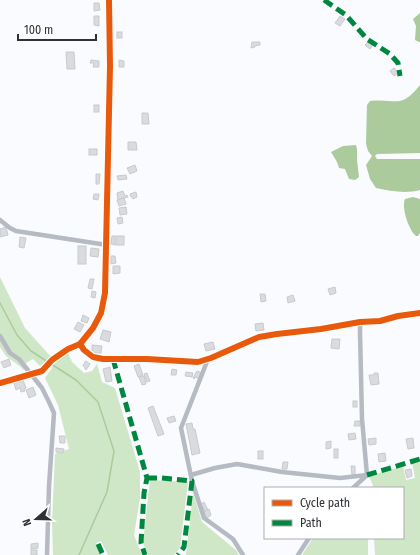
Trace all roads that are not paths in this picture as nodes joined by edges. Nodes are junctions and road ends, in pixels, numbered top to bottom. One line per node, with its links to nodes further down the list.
1 (109, 0): 3 (street)
2 (0, 220): 3 (street)
3 (106, 245): 7 (street)
4 (420, 313): 5 (street)
5 (360, 322): 8 (street); 12 (street)
6 (0, 336): 9 (street)
7 (80, 344): 8 (street); 9 (street)
8 (208, 359): 11 (street)
9 (32, 374): 10 (street); 15 (street)
10 (0, 383)
11 (191, 475): 12 (street); 16 (street)
12 (366, 475): 13 (street)
13 (353, 487)
14 (308, 539): 17 (street)
15 (46, 555)
16 (243, 555)
17 (298, 555)

